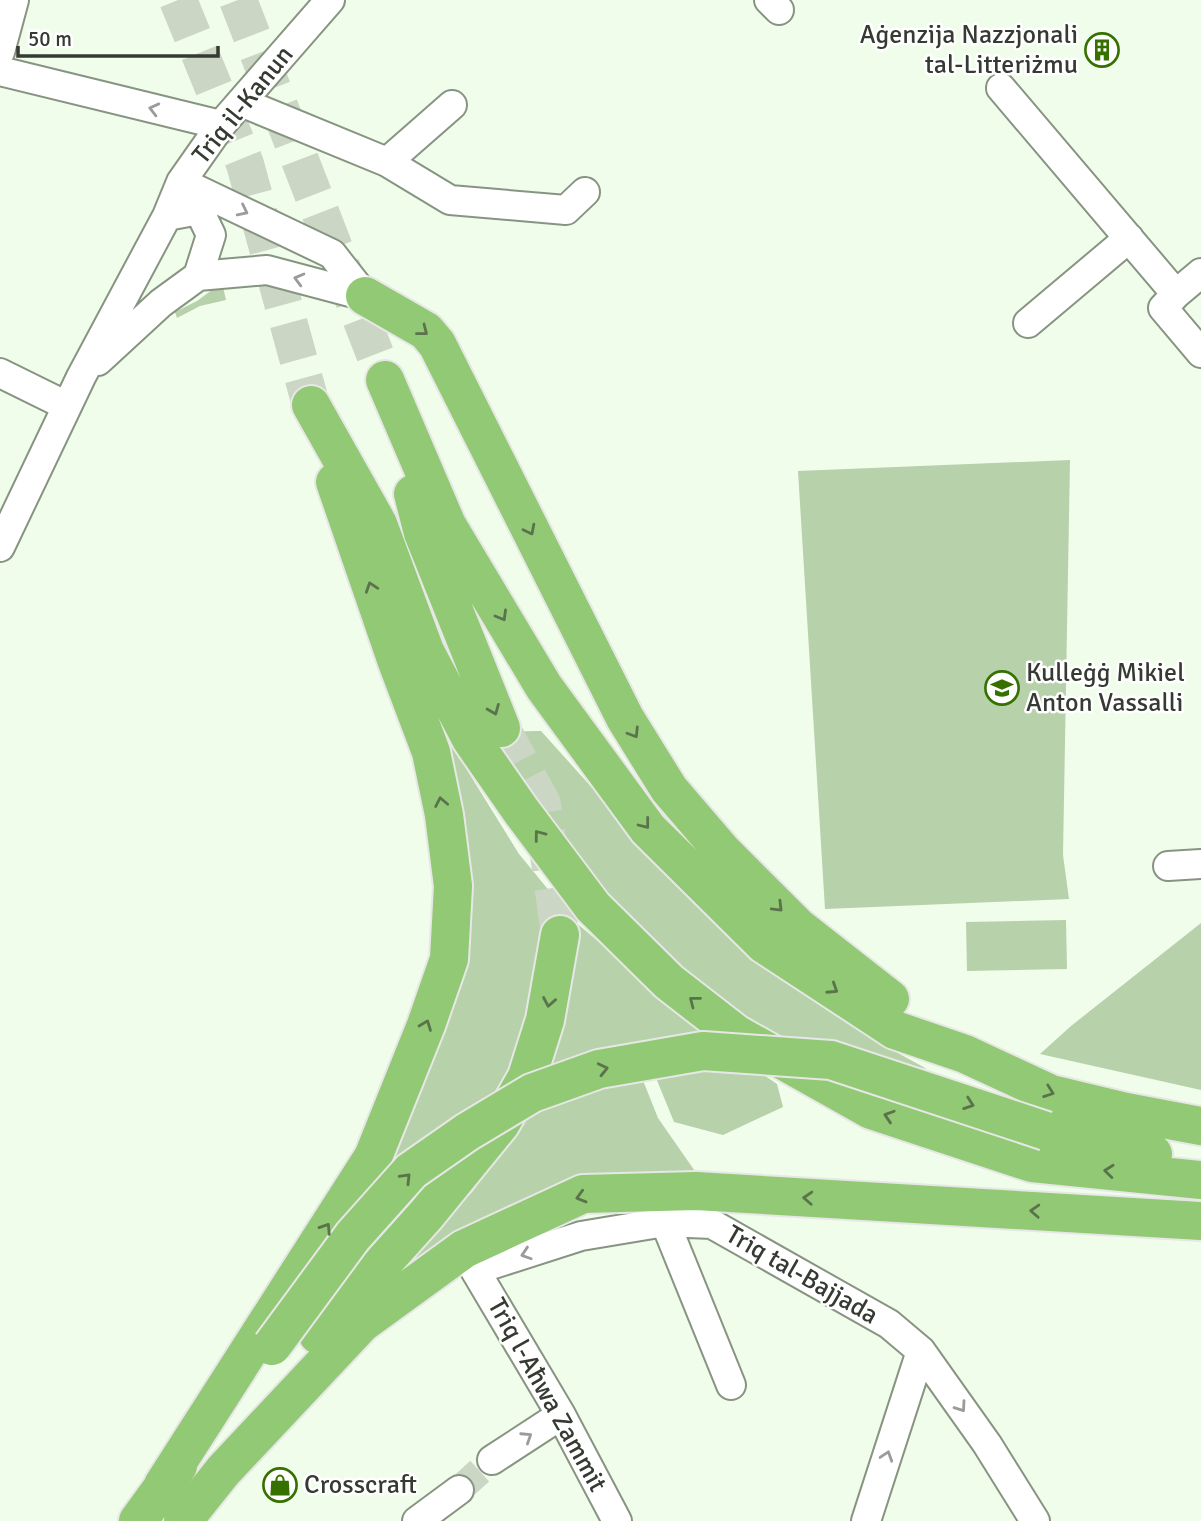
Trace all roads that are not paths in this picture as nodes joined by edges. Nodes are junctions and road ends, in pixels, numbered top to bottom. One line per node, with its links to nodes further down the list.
1 (14, 0): 3 (street)
2 (330, 0): 6 (street, Triq il-Kanun)
3 (0, 51)
4 (0, 71): 8 (street, one-way to 4)
5 (1001, 88): 13 (street)
6 (242, 102): 8 (street, Triq il-Kanun); 9 (street)
7 (452, 105): 9 (street)
8 (220, 125): 10 (street, Triq il-Kanun)
9 (387, 162): 11 (street)
10 (181, 182): 12 (street, Triq il-Kanun); 17 (street, one-way to 17)
11 (585, 192)
12 (167, 216): 15 (street); 21 (street, Triq il-Kanun)
13 (1129, 238): 16 (street); 18 (street)
14 (1201, 273): 16 (street)
15 (198, 276): 17 (street, one-way to 15); 21 (street, Triq il-Kanun)
16 (1176, 294): 19 (street)
17 (365, 296): 28 (highway, one-way to 28)
18 (1028, 323)
19 (1201, 353)
20 (0, 373): 22 (street)
21 (81, 377): 22 (street, Triq il-Kanun)
22 (66, 406): 23 (street, Triq il-Kanun)
23 (0, 547)
24 (501, 728): 28 (highway)
25 (1201, 864): 26 (street)
26 (1168, 866)
27 (560, 935): 39 (highway, one-way to 39)
28 (965, 1054): 29 (highway, one-way to 29)
29 (1201, 1126)
30 (1201, 1163): 40 (highway, one-way to 30, bridge)
31 (1201, 1180): 40 (highway)
32 (1201, 1221): 39 (highway, one-way to 39)
33 (665, 1222): 34 (street, Triq tal-Bajjada, one-way to 34); 35 (street, Triq tal-Bajjada); 36 (street)
34 (475, 1269): 37 (street, Triq l-Aħwa Zammit); 44 (highway)
35 (921, 1351): 47 (street, one-way to 35); 48 (street, Triq tal-Bajjada, one-way to 48)
36 (731, 1385)
37 (561, 1415): 38 (street, one-way to 37); 46 (street, Triq l-Aħwa Zammit)
38 (492, 1460)
39 (223, 1471): 43 (highway)
40 (163, 1485): 42 (highway)
41 (459, 1489): 45 (street)
42 (138, 1521)
43 (183, 1521)
44 (196, 1521)
45 (416, 1521)
46 (617, 1521)
47 (866, 1521)
48 (1035, 1521)

